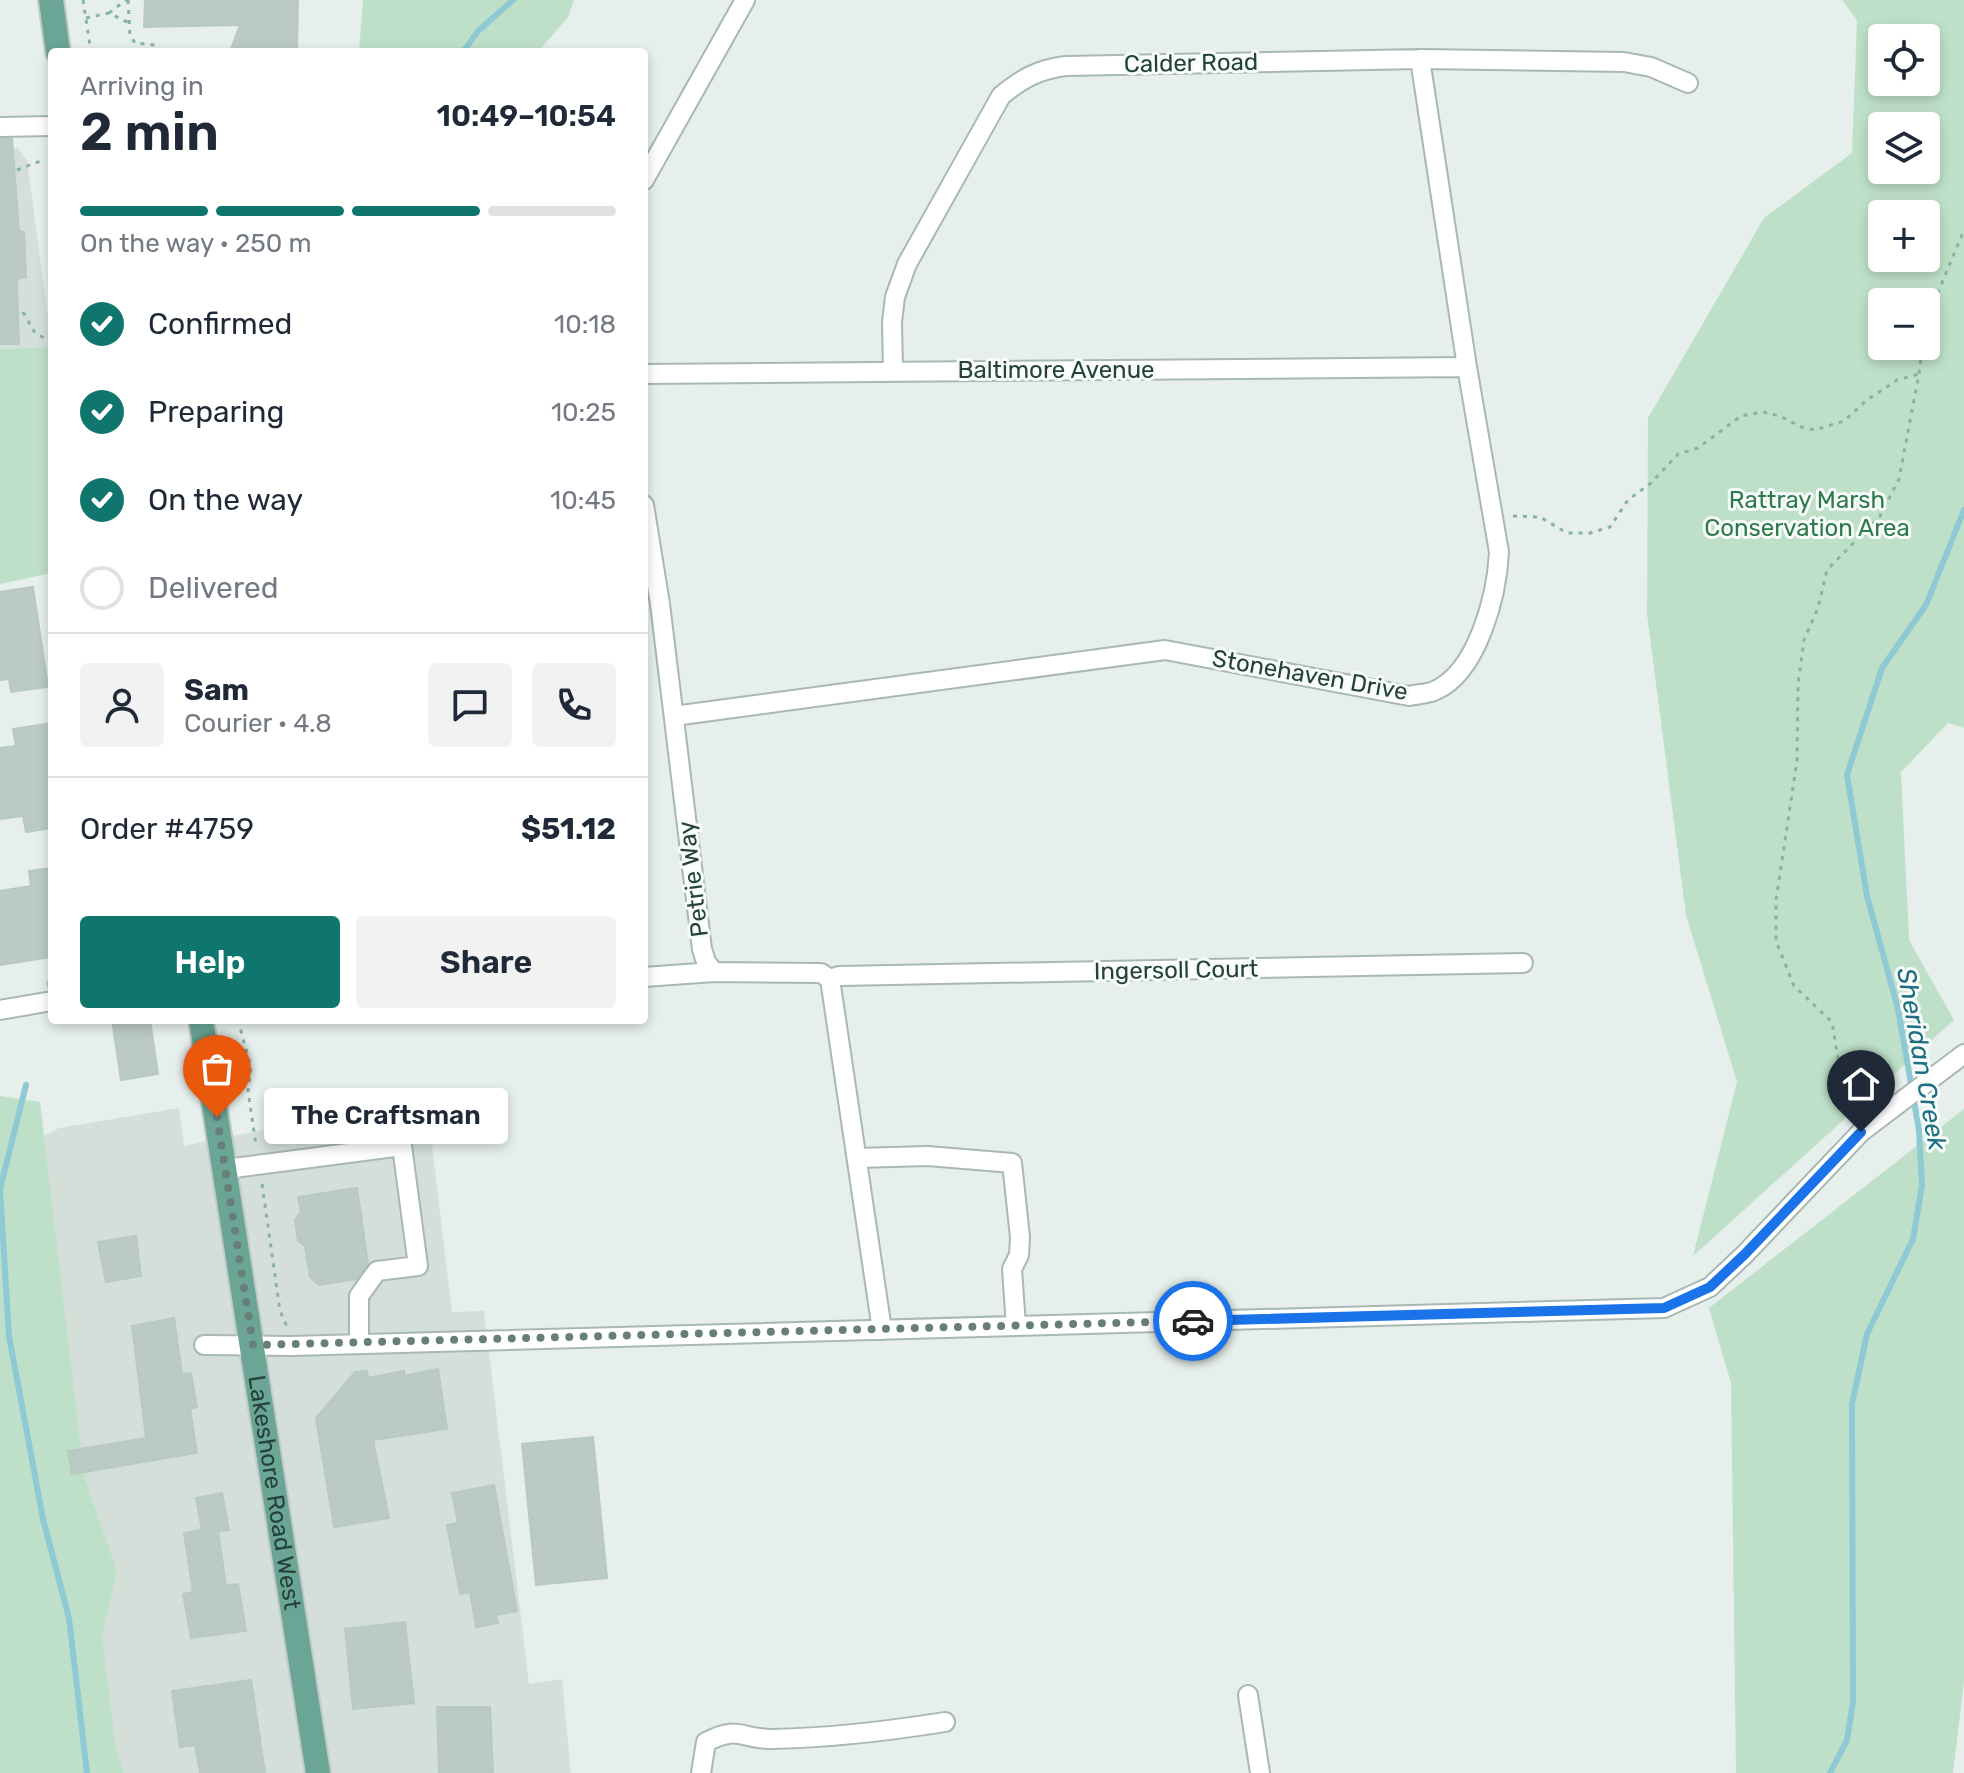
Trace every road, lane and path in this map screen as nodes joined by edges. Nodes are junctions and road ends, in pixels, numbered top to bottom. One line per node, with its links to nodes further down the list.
1 (51, 0): 9 (main road)
2 (83, 0): 6 (path)
3 (127, 0): 5 (path); 7 (path)
4 (745, 0): 17 (street)
5 (109, 13): 6 (path); 7 (path)
6 (86, 18): 10 (path)
7 (129, 23): 8 (path)
8 (155, 45)
9 (57, 48)
10 (90, 48)
11 (1420, 59): 12 (street, Calder Road); 23 (street, Stonehaven Drive); 24 (street, Calder Road)
12 (1688, 83)
13 (48, 126): 14 (street)
14 (0, 127)
15 (43, 160): 16 (path)
16 (17, 170)
17 (648, 173)
18 (1964, 230): 19 (path)
19 (1940, 288)
20 (23, 312): 21 (path)
21 (48, 340)
22 (1920, 360): 26 (path)
23 (1467, 367): 24 (street, Baltimore Avenue); 27 (street, Stonehaven Drive)
24 (893, 371): 25 (street, Baltimore Avenue)
25 (648, 374)
26 (1919, 374): 27 (path); 39 (path)
27 (1491, 516): 30 (street, Stonehaven Drive)
28 (648, 554): 29 (street, Petrie Way)
29 (652, 604): 30 (street, Petrie Way)
30 (674, 716): 32 (street, Petrie Way)
31 (1523, 963): 34 (street, Ingersoll Court)
32 (714, 972): 33 (street); 34 (street, Petrie Way)
33 (648, 977)
34 (830, 979): 40 (street)
35 (48, 998): 36 (street)
36 (0, 1010)
37 (202, 1024): 41 (main road, Lakeshore Road West)
38 (1964, 1054): 39 (street)
39 (1861, 1132): 42 (street)
40 (857, 1158): 42 (street); 43 (street)
41 (226, 1169): 44 (street); 46 (main road, Lakeshore Road West)
42 (1016, 1326): 43 (street)
43 (882, 1330): 44 (street)
44 (359, 1344): 46 (street)
45 (204, 1345): 46 (street)
46 (253, 1345): 49 (main road, Lakeshore Road West)
47 (1248, 1695): 51 (street)
48 (945, 1722): 50 (street)
49 (318, 1773)
50 (701, 1773)
51 (1260, 1773)

